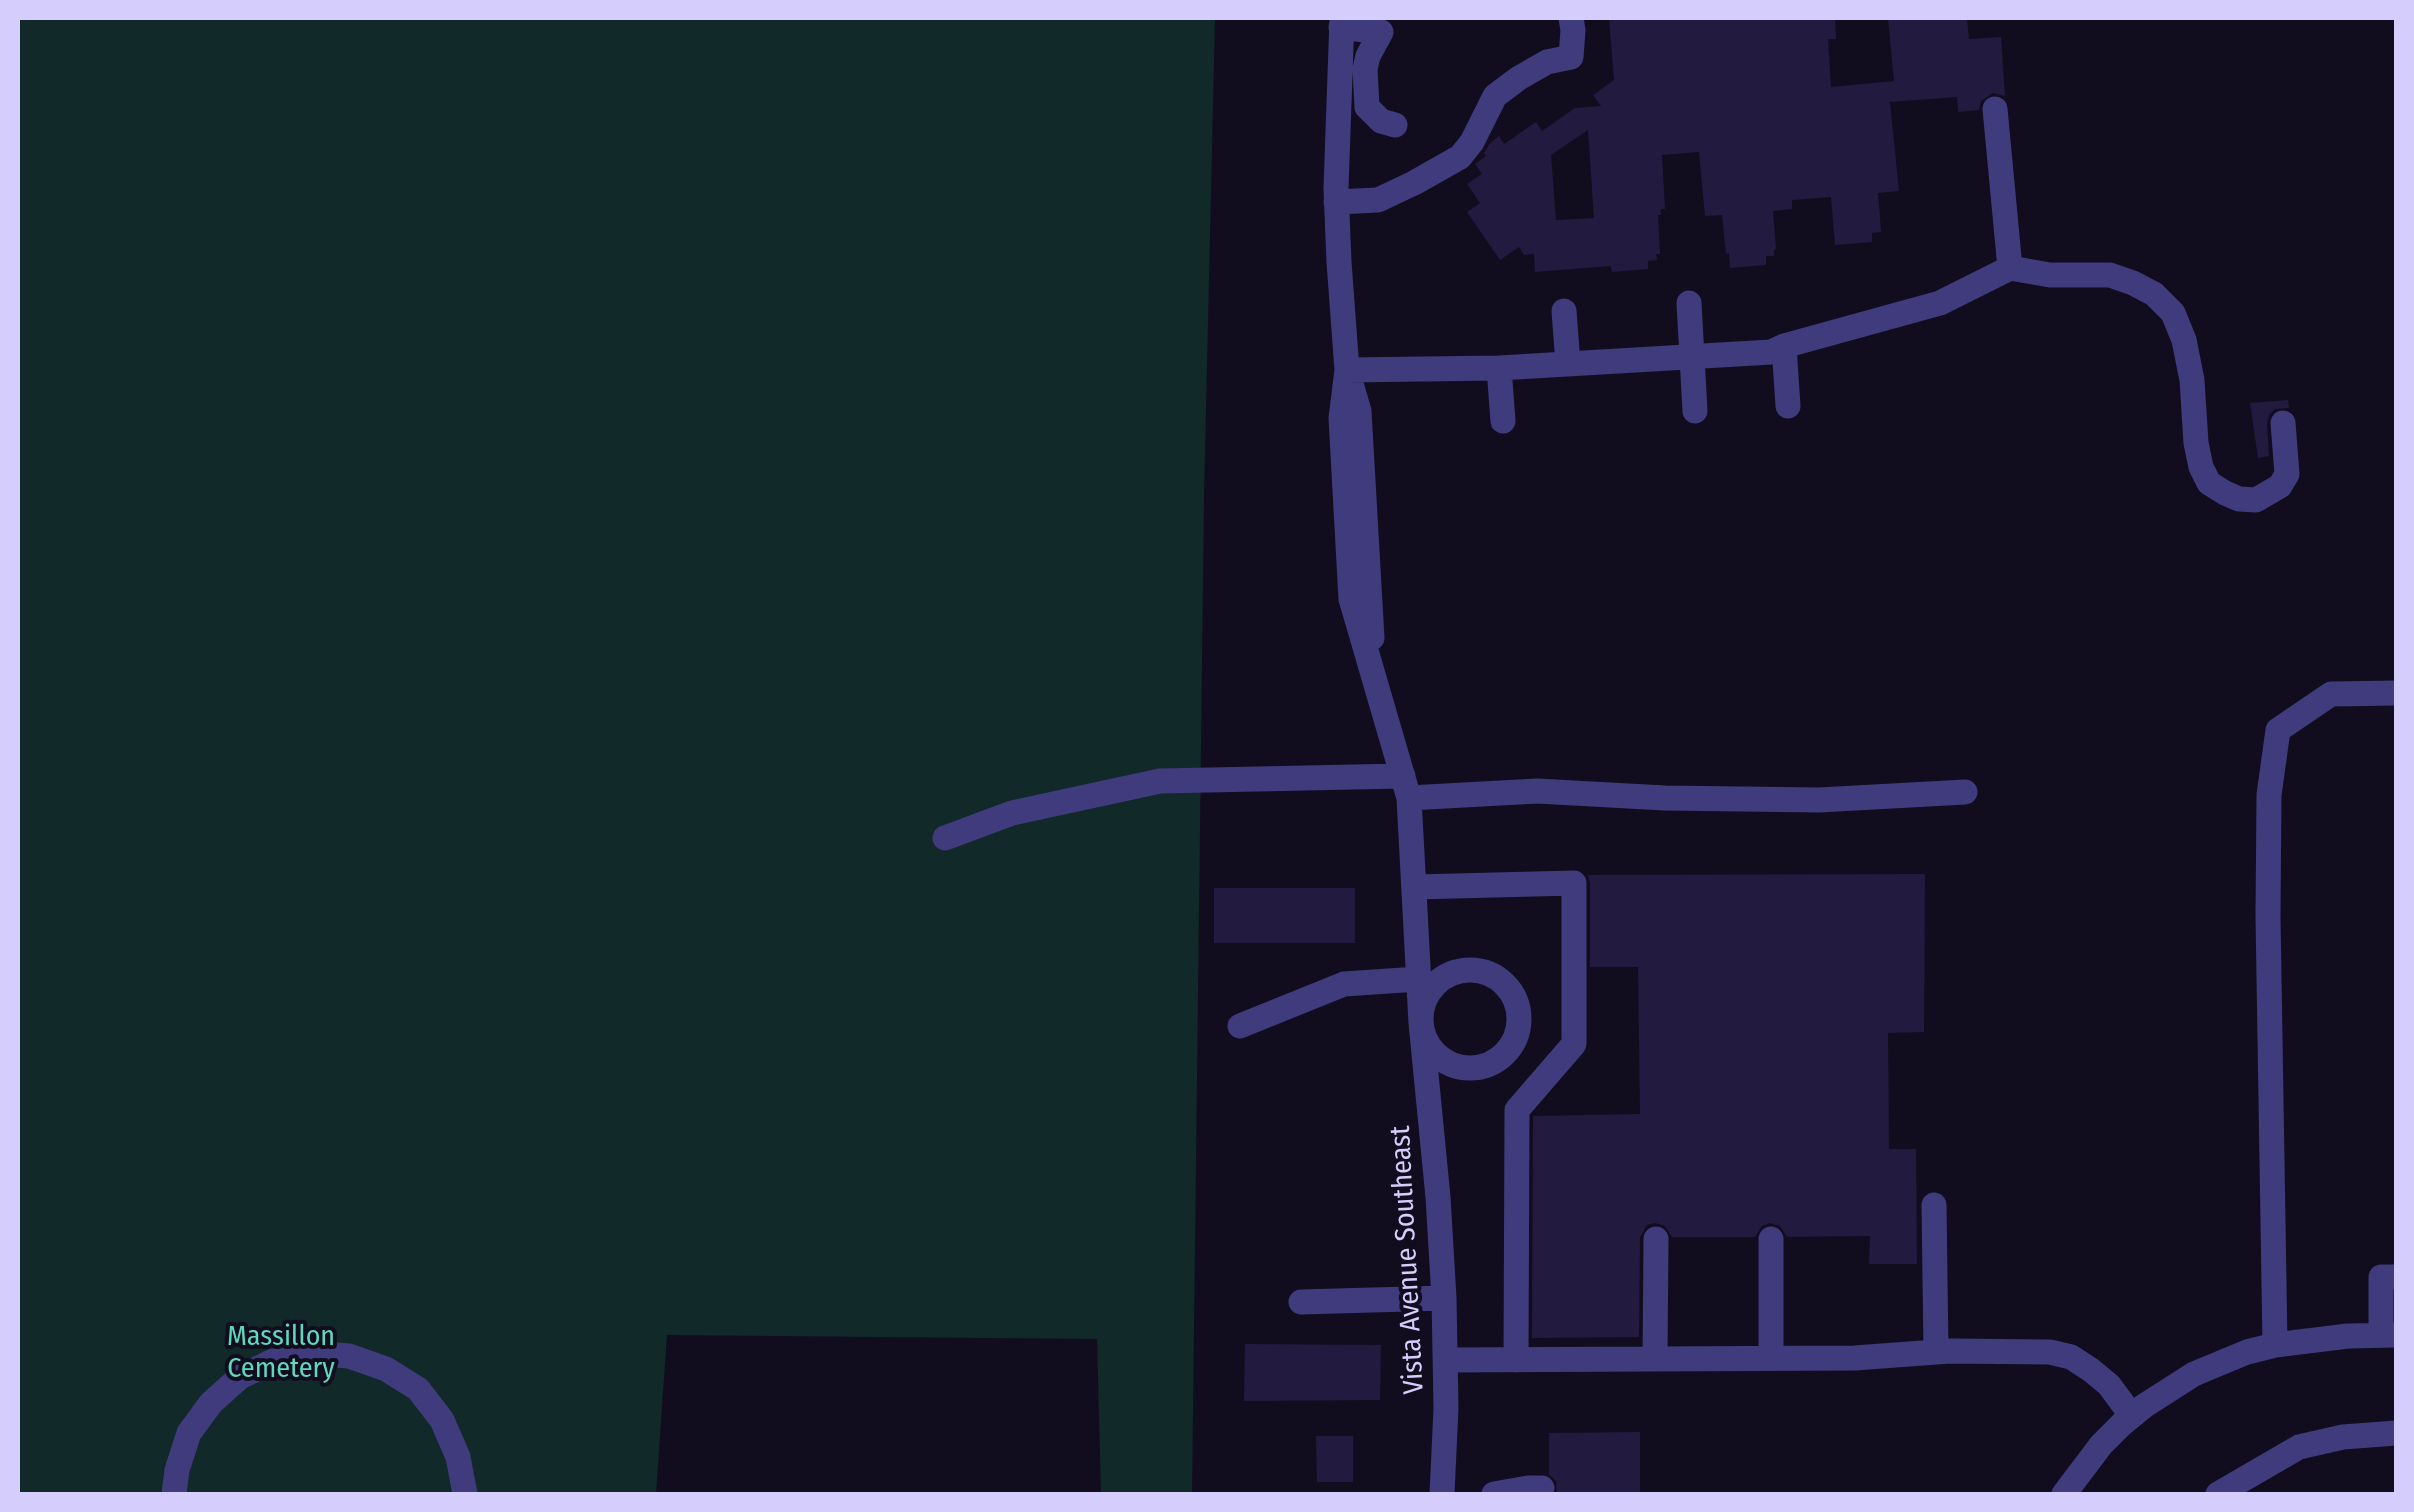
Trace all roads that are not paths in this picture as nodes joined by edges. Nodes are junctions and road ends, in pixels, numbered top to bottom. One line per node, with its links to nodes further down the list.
1 (1571, 18): 5 (street)
2 (1341, 22): 4 (street); 5 (street, Vista Avenue Southeast)
3 (1995, 109): 6 (street)
4 (1395, 125)
5 (1336, 202): 13 (street, Vista Avenue Southeast)
6 (2010, 268): 9 (street); 17 (street)
7 (1689, 303): 10 (street)
8 (1564, 311): 11 (street)
9 (1784, 346): 10 (street); 14 (street)
10 (1692, 357): 11 (street); 15 (street)
11 (1568, 364): 12 (street)
12 (1499, 368): 13 (street); 16 (street)
13 (1348, 370): 19 (street, Vista Avenue Southeast)
14 (1788, 406)
15 (1695, 411)
16 (1504, 420)
17 (2284, 423)
18 (2396, 693): 32 (street)
19 (1406, 787): 20 (street); 21 (street); 22 (street, Vista Avenue Southeast)
20 (1965, 792)
21 (945, 838)
22 (1415, 887): 23 (street, Vista Avenue Southeast); 37 (street)
23 (1418, 979): 24 (street); 29 (street, Vista Avenue Southeast)
24 (1240, 1026)
25 (1934, 1205): 33 (street)
26 (1771, 1239): 34 (street)
27 (1656, 1240): 35 (street)
28 (2396, 1277): 31 (street)
29 (1444, 1298): 30 (street); 36 (street, Vista Avenue Southeast)
30 (1300, 1302)
31 (2389, 1335): 32 (street)
32 (2275, 1345): 38 (street)
33 (1936, 1352): 34 (street); 38 (street)
34 (1771, 1358): 35 (street)
35 (1655, 1359): 37 (street)
36 (1446, 1360): 37 (street); 43 (street, Vista Avenue Southeast)
37 (1516, 1360)
38 (2132, 1416): 45 (street)
39 (2396, 1434): 46 (street)
40 (1542, 1488): 44 (street)
41 (174, 1494): 42 (street)
42 (465, 1494)
43 (1442, 1494)
44 (1494, 1494)
45 (2064, 1494)
46 (2218, 1494)

